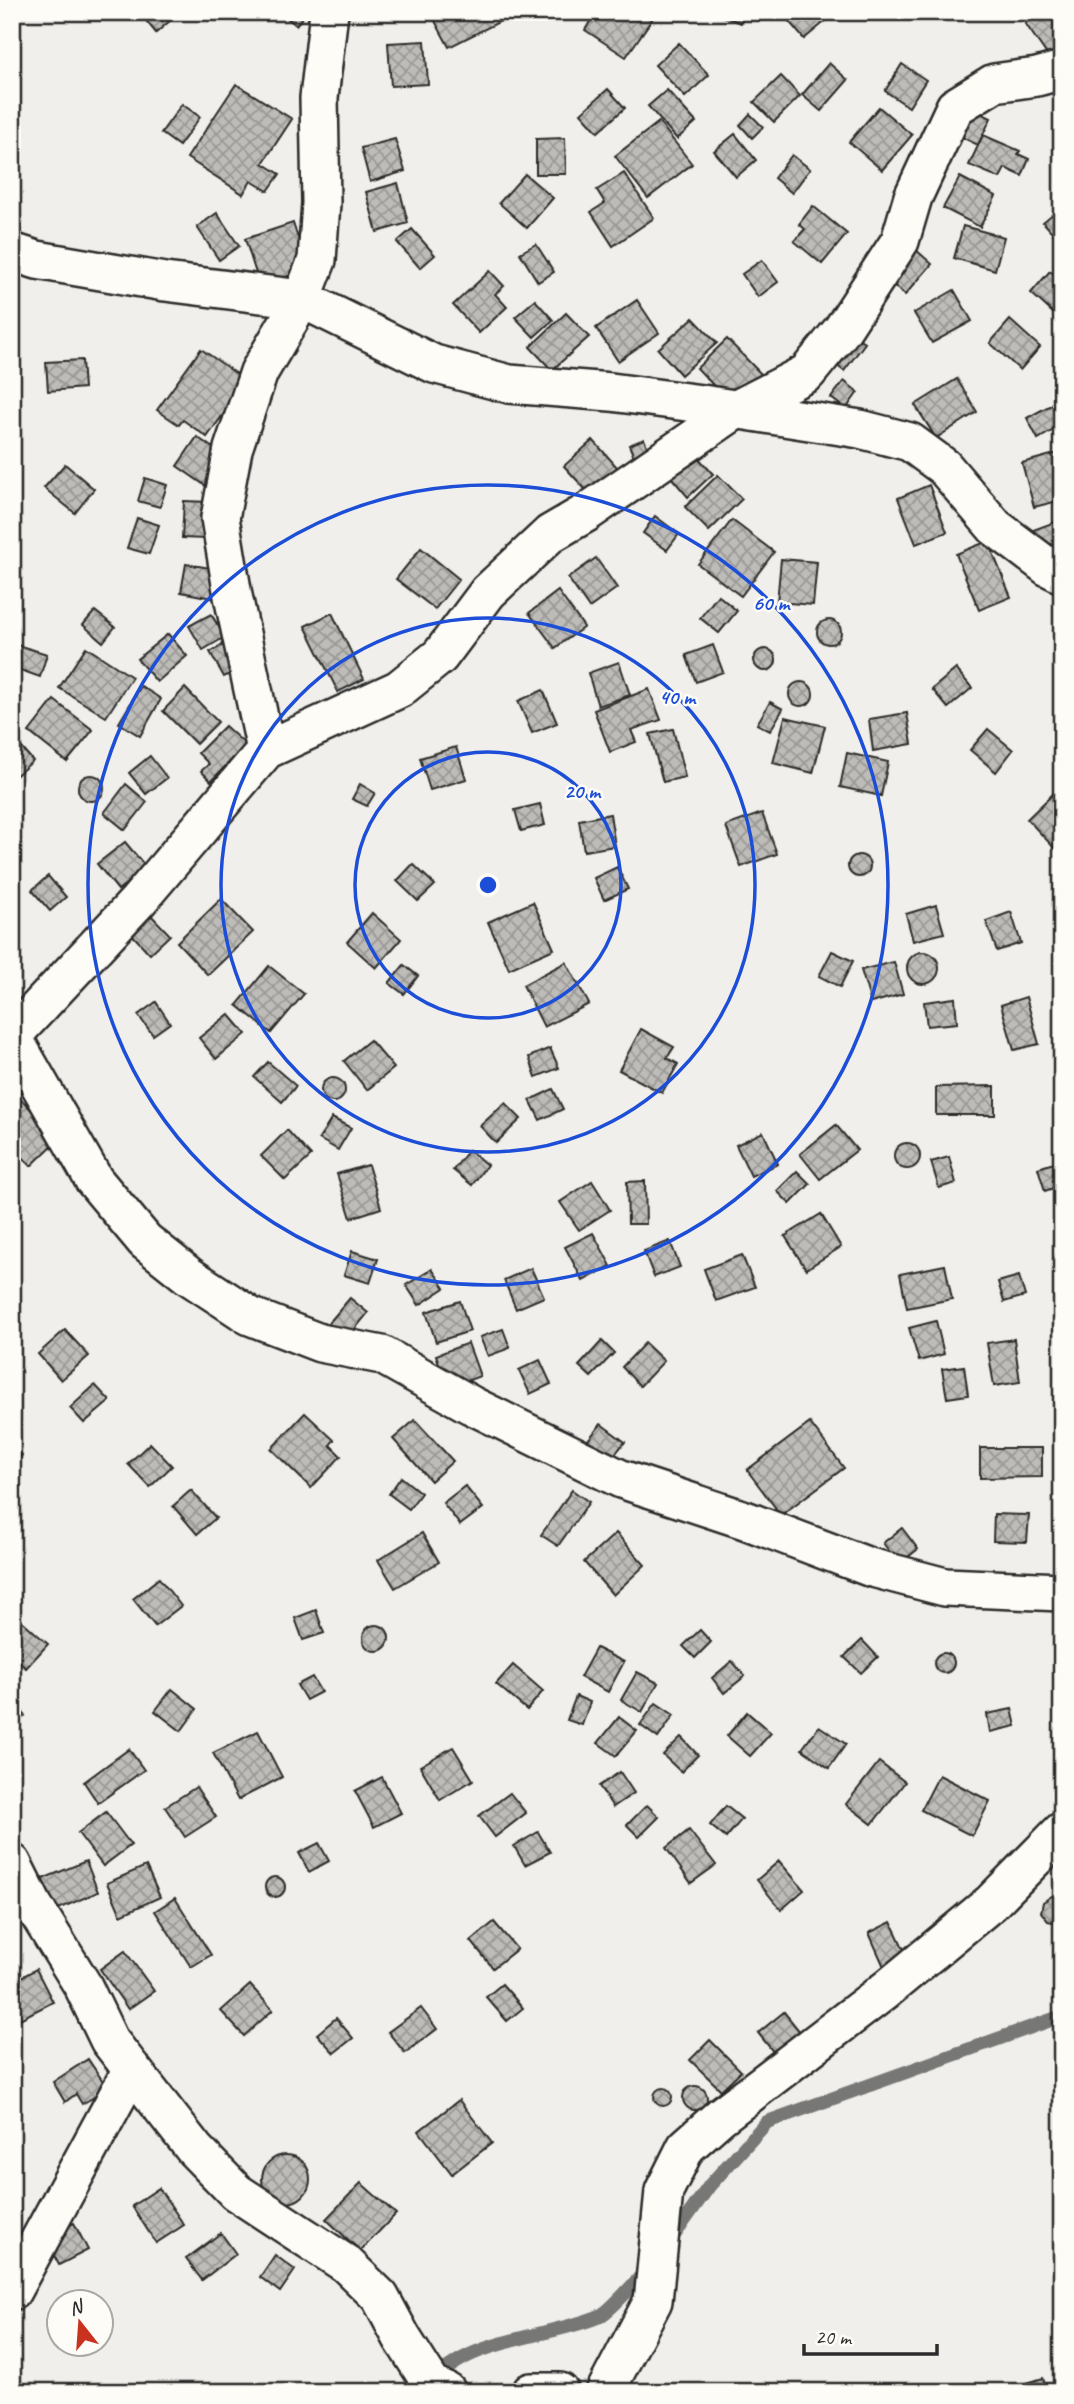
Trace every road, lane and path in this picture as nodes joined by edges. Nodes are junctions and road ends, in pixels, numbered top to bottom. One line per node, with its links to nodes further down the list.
1 (329, 12): 4 (street)
2 (1062, 69): 5 (street)
3 (12, 252): 4 (street)
4 (302, 299): 5 (street); 7 (street)
5 (737, 409): 6 (street); 7 (street)
6 (1062, 574)
7 (266, 750): 8 (street)
8 (1062, 1592)
9 (1062, 1830): 16 (street)
10 (12, 1863): 11 (street)
11 (131, 2071): 12 (street); 13 (street)
12 (12, 2291)
13 (447, 2392)
14 (531, 2392): 15 (street)
15 (560, 2392)
16 (605, 2392)

